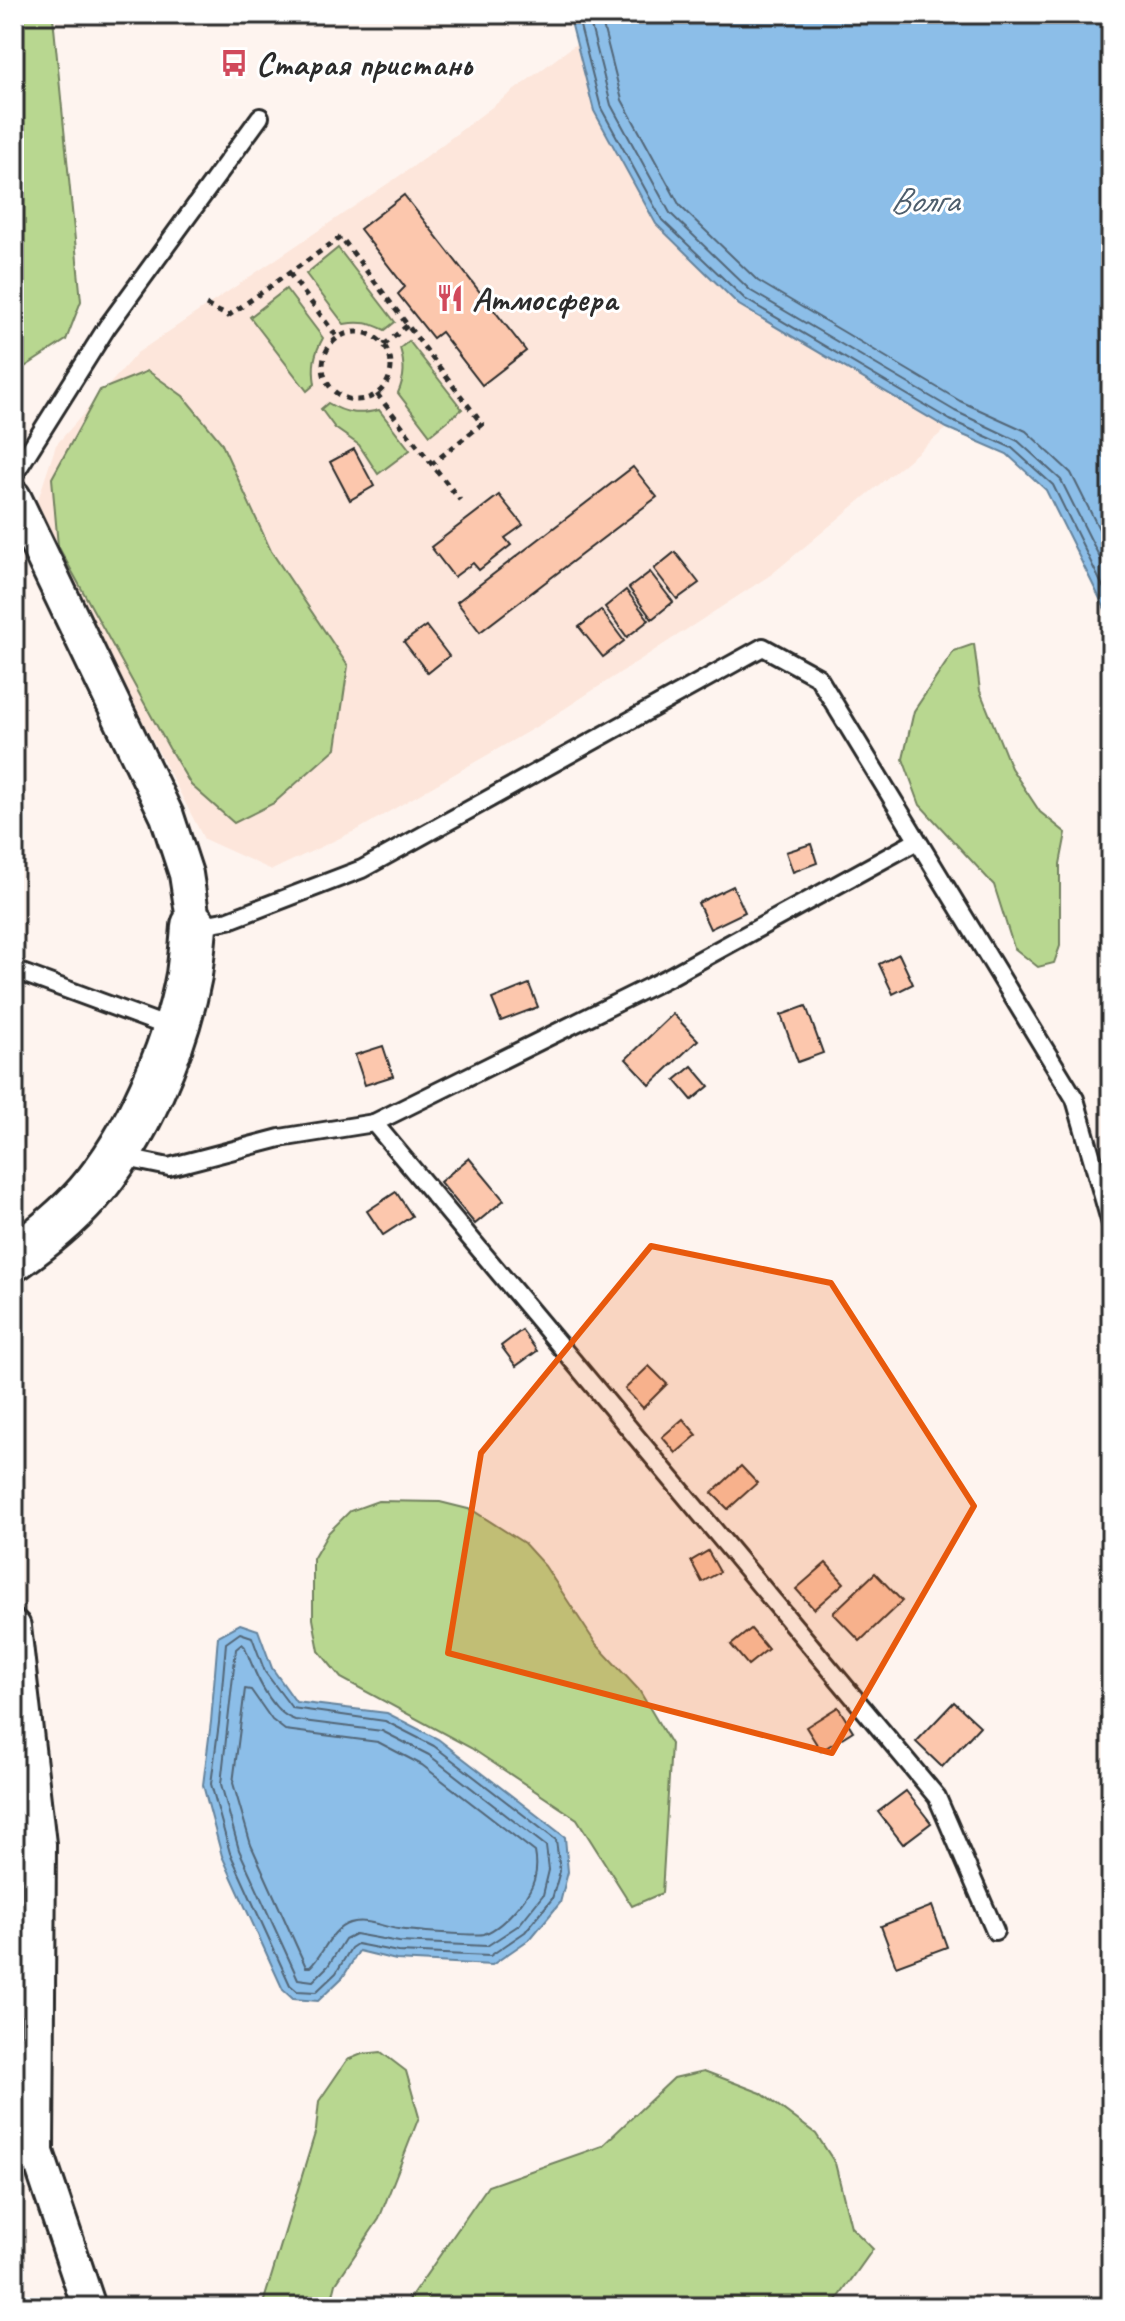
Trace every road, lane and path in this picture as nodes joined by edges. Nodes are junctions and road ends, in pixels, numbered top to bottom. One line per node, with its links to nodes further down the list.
1 (260, 117): 9 (lane)
2 (289, 273): 3 (path); 4 (path); 5 (path)
3 (206, 305)
4 (408, 325): 6 (path); 8 (path)
5 (338, 338): 6 (path); 7 (path)
6 (384, 345): 7 (path)
7 (377, 394): 8 (path)
8 (432, 464): 11 (path)
9 (14, 475)
10 (14, 497): 13 (street)
11 (460, 500)
12 (917, 841): 13 (lane); 16 (lane); 18 (lane)
13 (194, 926): 15 (street)
14 (14, 970): 15 (lane)
15 (175, 1030): 17 (street)
16 (374, 1123): 17 (lane); 21 (lane)
17 (117, 1156): 19 (street)
18 (1111, 1224)
19 (14, 1258)
20 (14, 1627): 22 (street)
21 (995, 1931)
22 (89, 2307)

